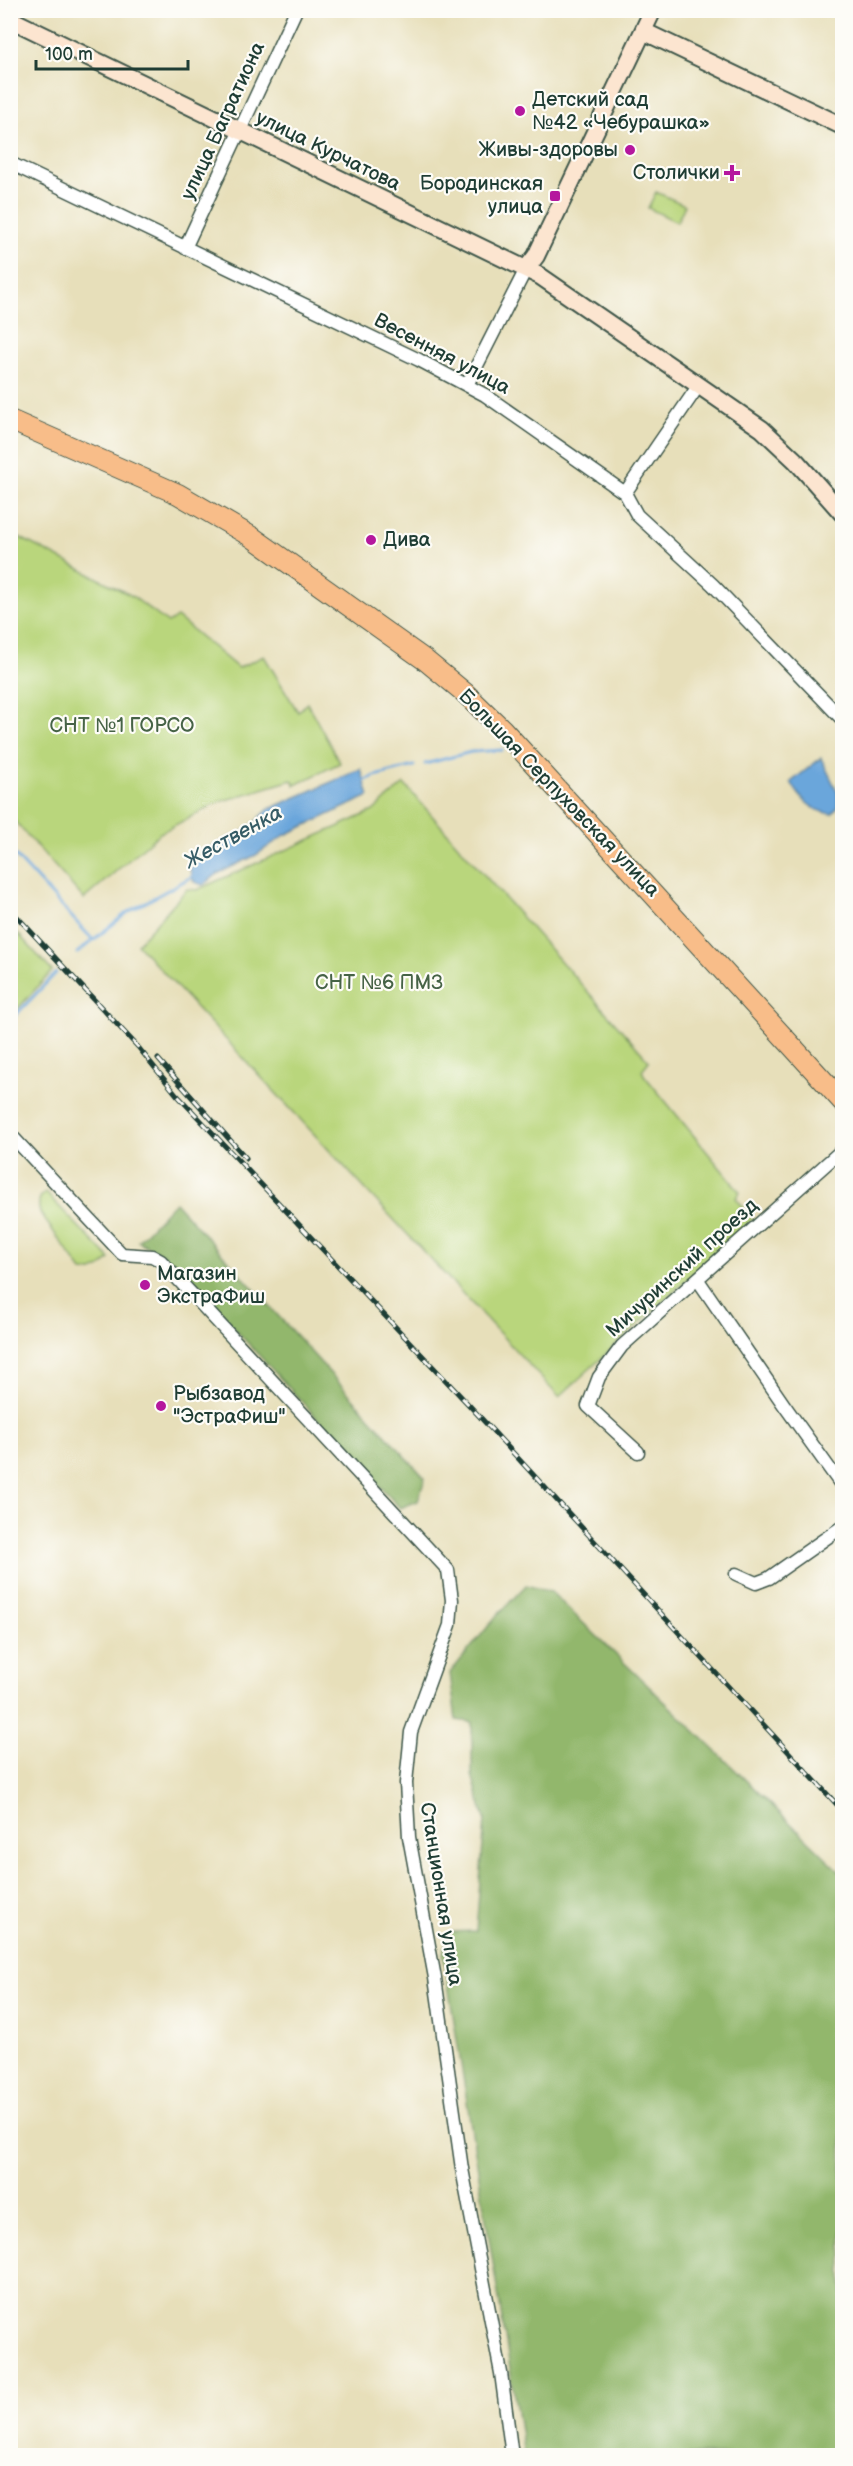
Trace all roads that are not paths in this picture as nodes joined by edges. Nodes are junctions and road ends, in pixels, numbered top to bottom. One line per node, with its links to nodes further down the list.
1 (296, 10): 6 (street, улица Багратиона)
2 (653, 10): 4 (street)
3 (10, 19): 6 (street, улица Курчатова)
4 (644, 31): 5 (street); 9 (street)
5 (843, 126)
6 (238, 131): 8 (street, улица Багратиона); 9 (street, улица Курчатова)
7 (10, 162): 8 (street, Весенняя улица)
8 (185, 248): 10 (street, Весенняя улица)
9 (526, 269): 10 (street); 11 (street, улица Курчатова)
10 (467, 385): 14 (street, Весенняя улица)
11 (699, 386): 14 (street); 15 (street, улица Курчатова)
12 (10, 406): 17 (main road, Большая Серпуховская улица)
13 (10, 420): 18 (main road, Большая Серпуховская улица)
14 (625, 493): 16 (street, Весенняя улица)
15 (843, 513)
16 (843, 718)
17 (843, 1083)
18 (843, 1101)
19 (10, 1134): 26 (street, Станционная улица)
20 (843, 1150): 21 (street, Мичуринский проезд)
21 (698, 1280): 22 (street, Мичуринский проезд); 23 (street)
22 (638, 1452)
23 (843, 1486)
24 (843, 1527): 25 (street)
25 (736, 1574)
26 (512, 2456)

